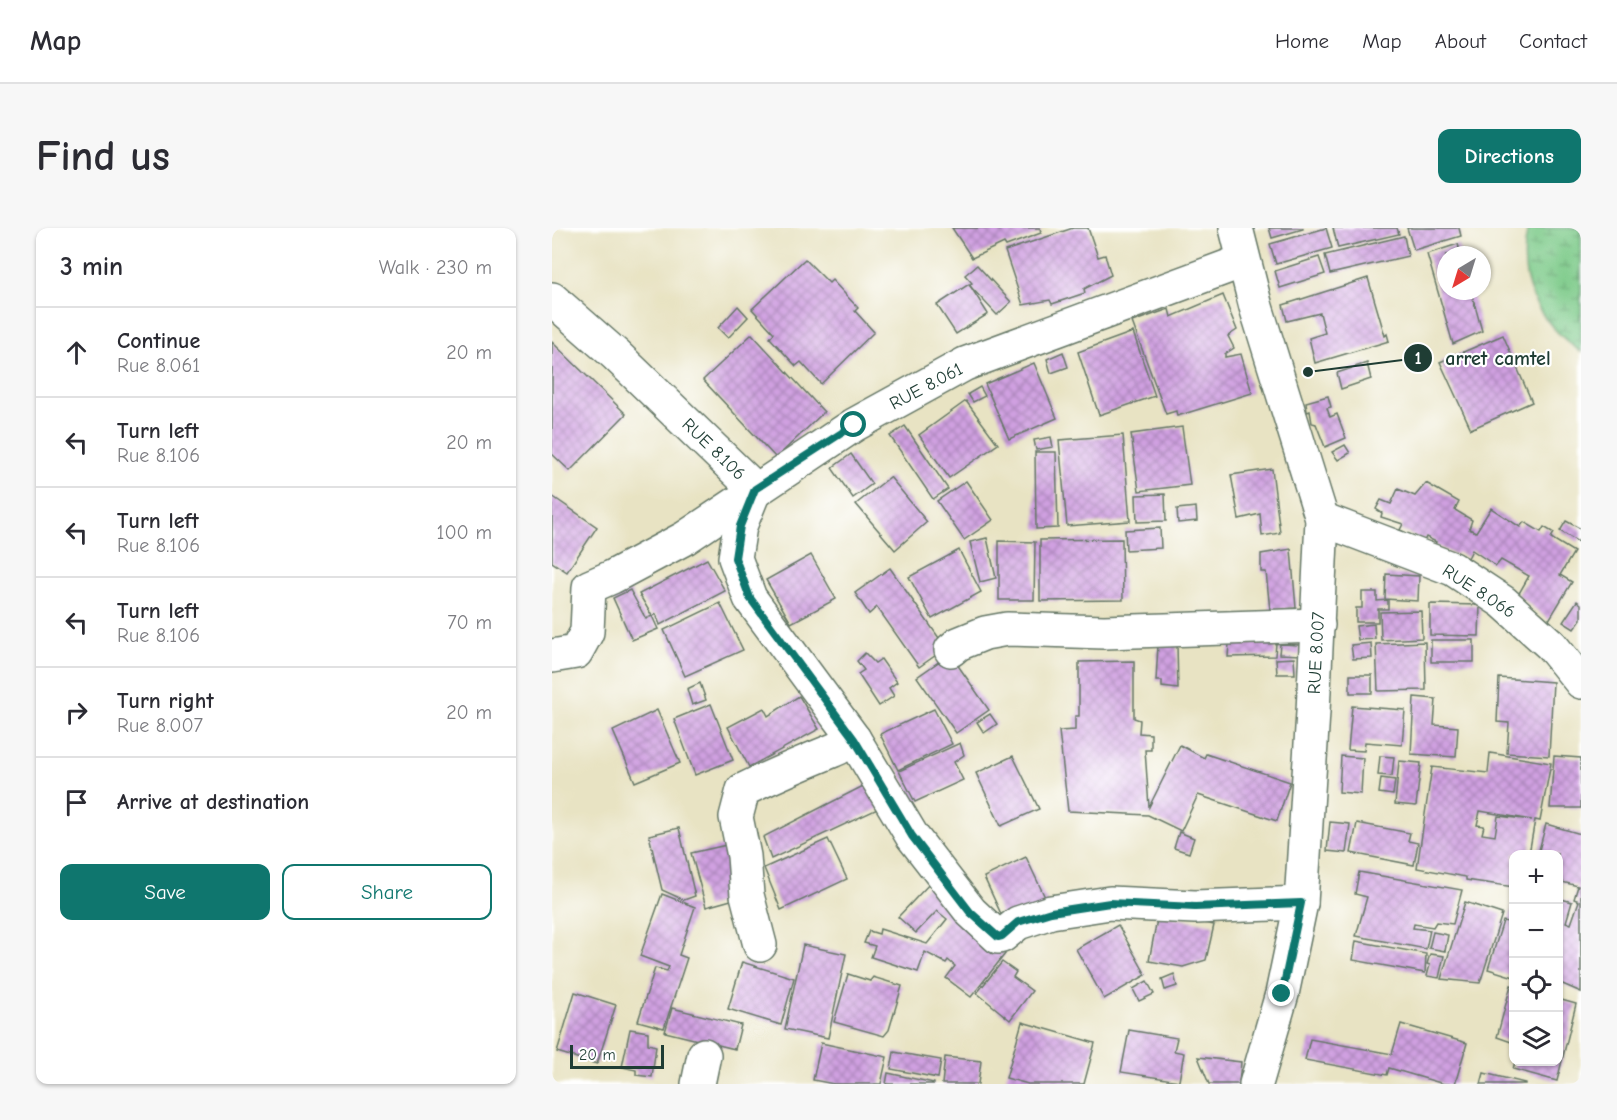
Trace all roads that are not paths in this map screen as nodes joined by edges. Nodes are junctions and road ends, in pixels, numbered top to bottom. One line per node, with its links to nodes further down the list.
1 (1236, 228): 2 (street, RUE 8.007)
2 (1243, 261): 4 (street, RUE 8.061); 5 (street, RUE 8.007)
3 (552, 299): 4 (street, RUE 8.106)
4 (755, 489): 8 (street, RUE 8.061); 10 (street, RUE 8.106)
5 (1322, 519): 6 (street, RUE 8.007); 9 (street, RUE 8.066)
6 (1318, 625): 7 (street); 11 (street, RUE 8.007)
7 (951, 650)
8 (552, 656)
9 (1581, 682)
10 (854, 739): 11 (street, RUE 8.106); 12 (street)
11 (1301, 903): 13 (street, RUE 8.007)
12 (760, 945)
13 (1256, 1084)

